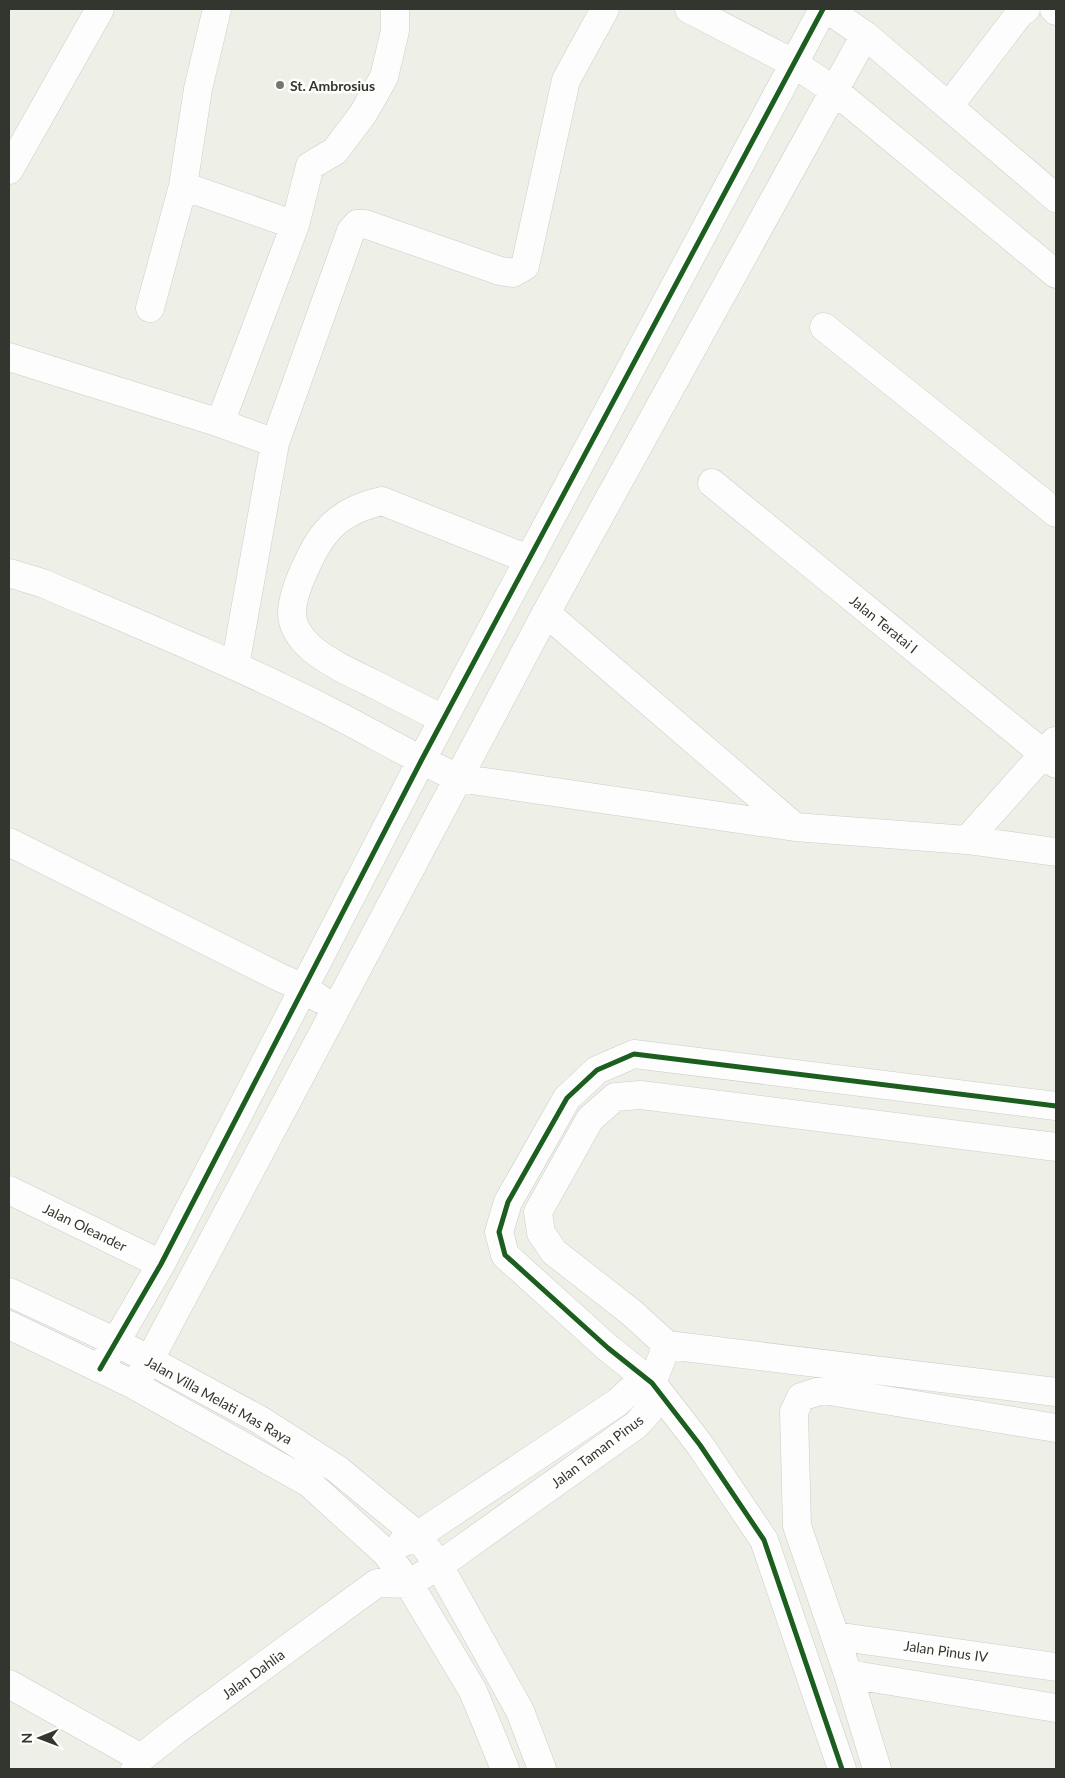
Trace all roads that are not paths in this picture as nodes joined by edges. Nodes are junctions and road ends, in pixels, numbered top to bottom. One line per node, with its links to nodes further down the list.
1 (100, 9): 13 (street)
2 (217, 9): 14 (street)
3 (395, 9): 16 (street)
4 (605, 9): 22 (street)
5 (689, 9): 10 (street)
6 (823, 9): 10 (street)
7 (827, 9): 9 (street)
8 (1026, 9): 12 (street)
9 (865, 35): 11 (street); 12 (street)
10 (793, 64): 11 (street); 25 (street)
11 (835, 90): 17 (street); 27 (street)
12 (949, 106): 15 (street)
13 (9, 170)
14 (183, 186): 16 (street); 18 (street)
15 (1056, 198)
16 (295, 225): 21 (street)
17 (1056, 274)
18 (150, 308)
19 (824, 327): 24 (street)
20 (9, 357): 21 (street)
21 (220, 422): 22 (street)
22 (275, 443): 28 (street)
23 (712, 484): 30 (street, Jalan Teratai I)
24 (1056, 514)
25 (528, 559): 29 (street); 29 (street)
26 (9, 573): 28 (street)
27 (546, 612): 32 (street); 33 (street)
28 (235, 666): 31 (street)
29 (443, 719): 31 (street)
30 (1052, 752): 34 (street)
31 (421, 761): 32 (street); 39 (street)
32 (458, 778): 33 (street); 40 (street)
33 (795, 827): 34 (street)
34 (967, 840): 36 (street)
35 (9, 842): 37 (street)
36 (1056, 852)
37 (40, 858): 38 (street); 39 (street)
38 (9, 860)
39 (304, 988): 40 (street); 44 (street)
40 (335, 1009): 49 (street)
41 (1056, 1106): 51 (street)
42 (1056, 1147): 48 (street)
43 (9, 1190): 44 (street, Jalan Oleander)
44 (161, 1264): 47 (street)
45 (9, 1292): 47 (street, Jalan Villa Melati Mas Raya)
46 (9, 1325): 50 (street, Jalan Villa Melati Mas Raya)
47 (116, 1342): 49 (street, Jalan Villa Melati Mas Raya); 50 (street)
48 (667, 1345): 51 (street); 53 (street)
49 (149, 1361): 52 (street); 56 (street, Jalan Villa Melati Mas Raya)
50 (100, 1369): 52 (street, Jalan Villa Melati Mas Raya)
51 (652, 1383): 56 (street, Jalan Taman Pinus); 57 (street); 59 (street, Jalan Taman Pinus)
52 (134, 1385): 58 (street, Jalan Villa Melati Mas Raya)
53 (1056, 1392)
54 (1056, 1428): 55 (street)
55 (797, 1526): 57 (street); 62 (street)
56 (416, 1534): 58 (street, Jalan Taman Pinus); 59 (street, Jalan Villa Melati Mas Raya)
57 (764, 1540): 72 (street)
58 (386, 1553): 60 (street); 61 (street, Jalan Villa Melati Mas Raya)
59 (438, 1564): 61 (street, Jalan Taman Pinus); 67 (street, Jalan Villa Melati Mas Raya)
60 (377, 1584): 61 (street); 69 (street, Jalan Dahlia)
61 (409, 1584): 68 (street, Jalan Villa Melati Mas Raya)
62 (835, 1636): 63 (street, Jalan Pinus IV); 64 (street)
63 (1056, 1667)
64 (848, 1674): 66 (street); 73 (street)
65 (9, 1684): 69 (street)
66 (1056, 1708)
67 (520, 1711): 68 (street); 71 (street, Jalan Villa Melati Mas Raya)
68 (487, 1726): 70 (street, Jalan Villa Melati Mas Raya)
69 (138, 1764)
70 (505, 1769)
71 (542, 1769)
72 (842, 1769)
73 (877, 1769)

